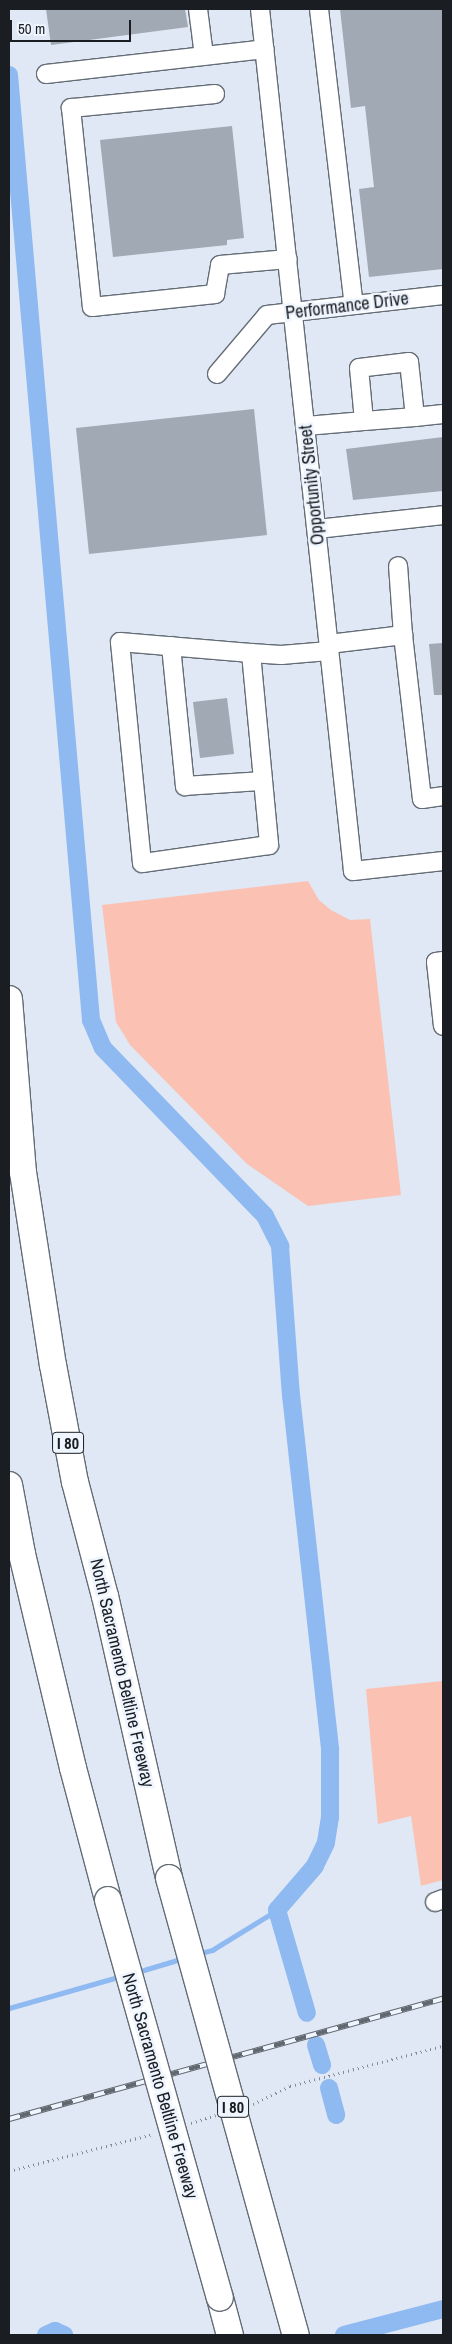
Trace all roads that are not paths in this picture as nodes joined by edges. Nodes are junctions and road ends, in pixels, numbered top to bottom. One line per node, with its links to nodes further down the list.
1 (198, 9): 5 (street)
2 (260, 9): 4 (street, Opportunity Street)
3 (319, 9): 10 (street)
4 (265, 49): 5 (street); 8 (street, Opportunity Street)
5 (204, 56): 6 (street)
6 (46, 74)
7 (215, 94): 8 (street)
8 (288, 259): 11 (street, Opportunity Street)
9 (443, 295): 10 (street, Performance Drive)
10 (354, 305): 11 (street, Performance Drive)
11 (293, 312): 12 (street, Performance Drive); 16 (street, Opportunity Street)
12 (217, 374)
13 (443, 414): 14 (street)
14 (415, 417): 15 (street); 15 (street)
15 (364, 421): 16 (street)
16 (306, 426): 18 (street, Opportunity Street)
17 (443, 515): 18 (street)
18 (317, 529): 22 (street, Opportunity Street)
19 (398, 566): 20 (street)
20 (403, 635): 22 (street); 25 (street)
21 (171, 646): 23 (street); 24 (street); 24 (street)
22 (329, 647): 23 (street); 26 (street, Opportunity Street)
23 (251, 653): 24 (street)
24 (263, 781)
25 (443, 796)
26 (443, 861)
27 (443, 961): 29 (street)
28 (9, 1000): 34 (highway, North Sacramento Beltline Freeway / I 80, bridge)
29 (443, 1026)
30 (9, 1486): 31 (highway, North Sacramento Beltline Freeway, bridge)
31 (220, 2298): 32 (highway); 33 (highway, North Sacramento Beltline Freeway)
32 (225, 2335)
33 (230, 2335)
34 (296, 2335)

